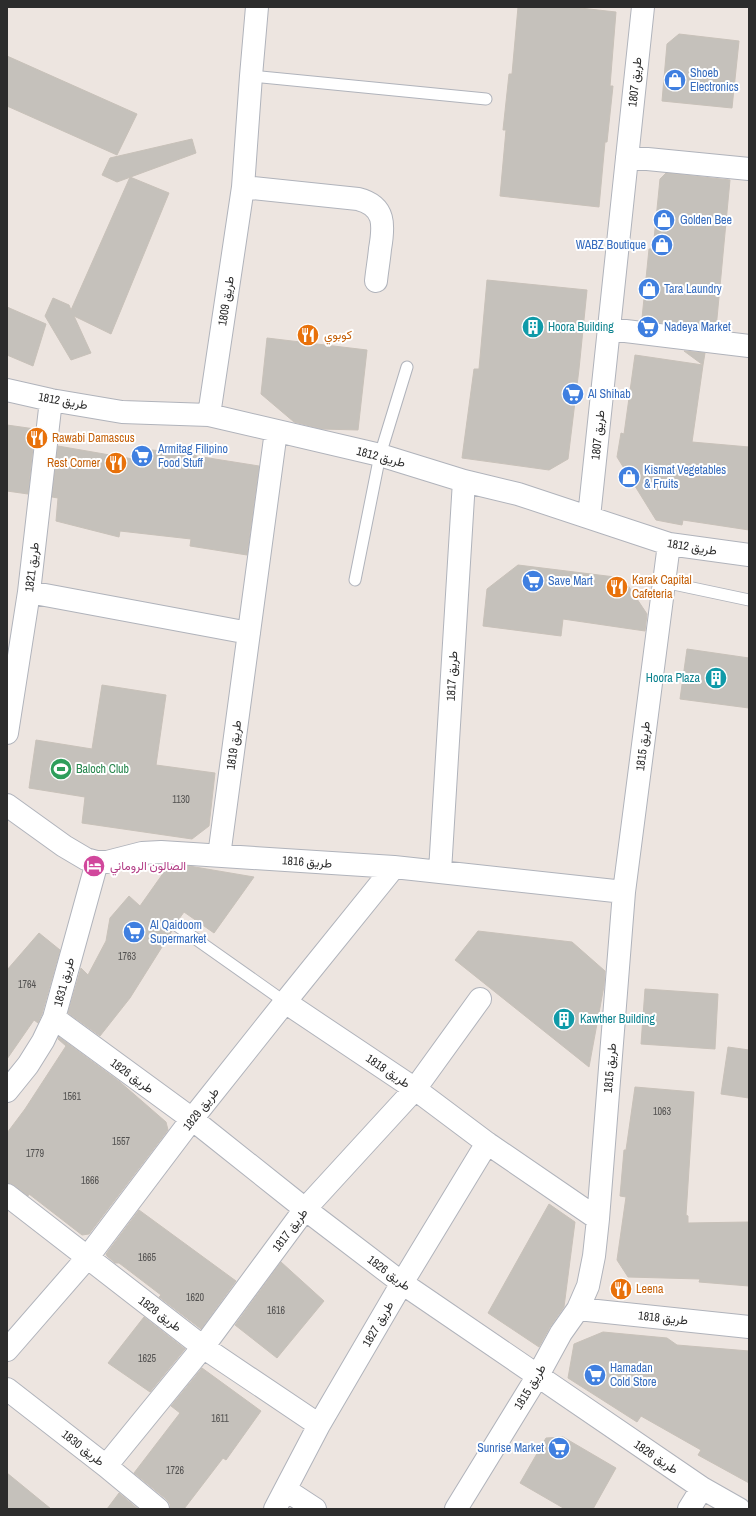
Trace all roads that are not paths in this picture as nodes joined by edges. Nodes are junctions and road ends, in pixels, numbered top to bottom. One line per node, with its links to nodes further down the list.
1 (257, 7): 3 (street, طريق 1809)
2 (643, 7): 5 (street, طريق 1807)
3 (251, 76): 4 (lane); 7 (street, طريق 1809)
4 (486, 99)
5 (627, 157): 6 (street); 9 (street, طريق 1807)
6 (749, 169)
7 (243, 187): 8 (street); 14 (street, طريق 1809)
8 (376, 281)
9 (609, 329): 10 (street); 18 (street, طريق 1807)
10 (749, 346)
11 (407, 367): 16 (lane)
12 (7, 390): 13 (street, طريق 1812)
13 (51, 400): 14 (street, طريق 1812); 23 (street, طريق 1821)
14 (209, 414): 15 (street, طريق 1812)
15 (276, 431): 16 (street, طريق 1812); 25 (street, طريق 1819)
16 (380, 455): 17 (street, طريق 1812); 21 (lane)
17 (464, 481): 18 (street, طريق 1812); 31 (street, طريق 1817)
18 (589, 517): 19 (street, طريق 1812)
19 (669, 544): 20 (street, طريق 1812); 22 (street, طريق 1815)
20 (749, 554)
21 (355, 580)
22 (664, 582): 24 (lane); 32 (street, طريق 1815)
23 (29, 592): 25 (street); 26 (street, طريق 1821)
24 (749, 600)
25 (249, 633): 28 (street, طريق 1819)
26 (7, 733)
27 (7, 805): 29 (street, طريق 1816)
28 (219, 856): 29 (street, طريق 1816); 30 (street, طريق 1816)
29 (97, 862): 36 (street, طريق 1831)
30 (394, 868): 31 (street, طريق 1816); 35 (street, طريق 1829)
31 (440, 871): 32 (street, طريق 1816)
32 (624, 892): 43 (street, طريق 1815)
33 (176, 924): 35 (lane, طريق 1818)
34 (480, 999): 37 (street, طريق 1817)
35 (285, 1002): 37 (street, طريق 1818); 39 (street, طريق 1829)
36 (54, 1018): 38 (street, طريق 1831); 39 (street, طريق 1826)
37 (415, 1089): 40 (street, طريق 1818); 42 (street, طريق 1817)
38 (7, 1091)
39 (192, 1119): 42 (street, طريق 1826); 44 (street, طريق 1829)
40 (488, 1143): 43 (street, طريق 1818); 45 (street, طريق 1827)
41 (7, 1195): 44 (street, طريق 1828)
42 (305, 1209): 45 (street, طريق 1826); 48 (street, طريق 1817)
43 (598, 1219): 46 (street, طريق 1815)
44 (87, 1258): 48 (street, طريق 1828); 49 (street, طريق 1829)
45 (402, 1283): 50 (street, طريق 1826); 52 (street, طريق 1827)
46 (578, 1309): 47 (street, طريق 1818); 50 (street, طريق 1815)
47 (749, 1327)
48 (203, 1347): 52 (street, طريق 1828); 53 (street, طريق 1817)
49 (7, 1350)
50 (537, 1377): 54 (street, طريق 1826); 56 (street, طريق 1815)
51 (7, 1389): 53 (street, طريق 1830)
52 (319, 1425): 55 (street, طريق 1827)
53 (106, 1466): 57 (street, طريق 1830)
54 (702, 1488): 60 (street); 61 (street, طريق 1826)
55 (286, 1490): 58 (street, طريق 1827); 59 (street)
56 (458, 1508)
57 (158, 1509)
58 (276, 1509)
59 (315, 1509)
60 (689, 1509)
61 (738, 1509)

